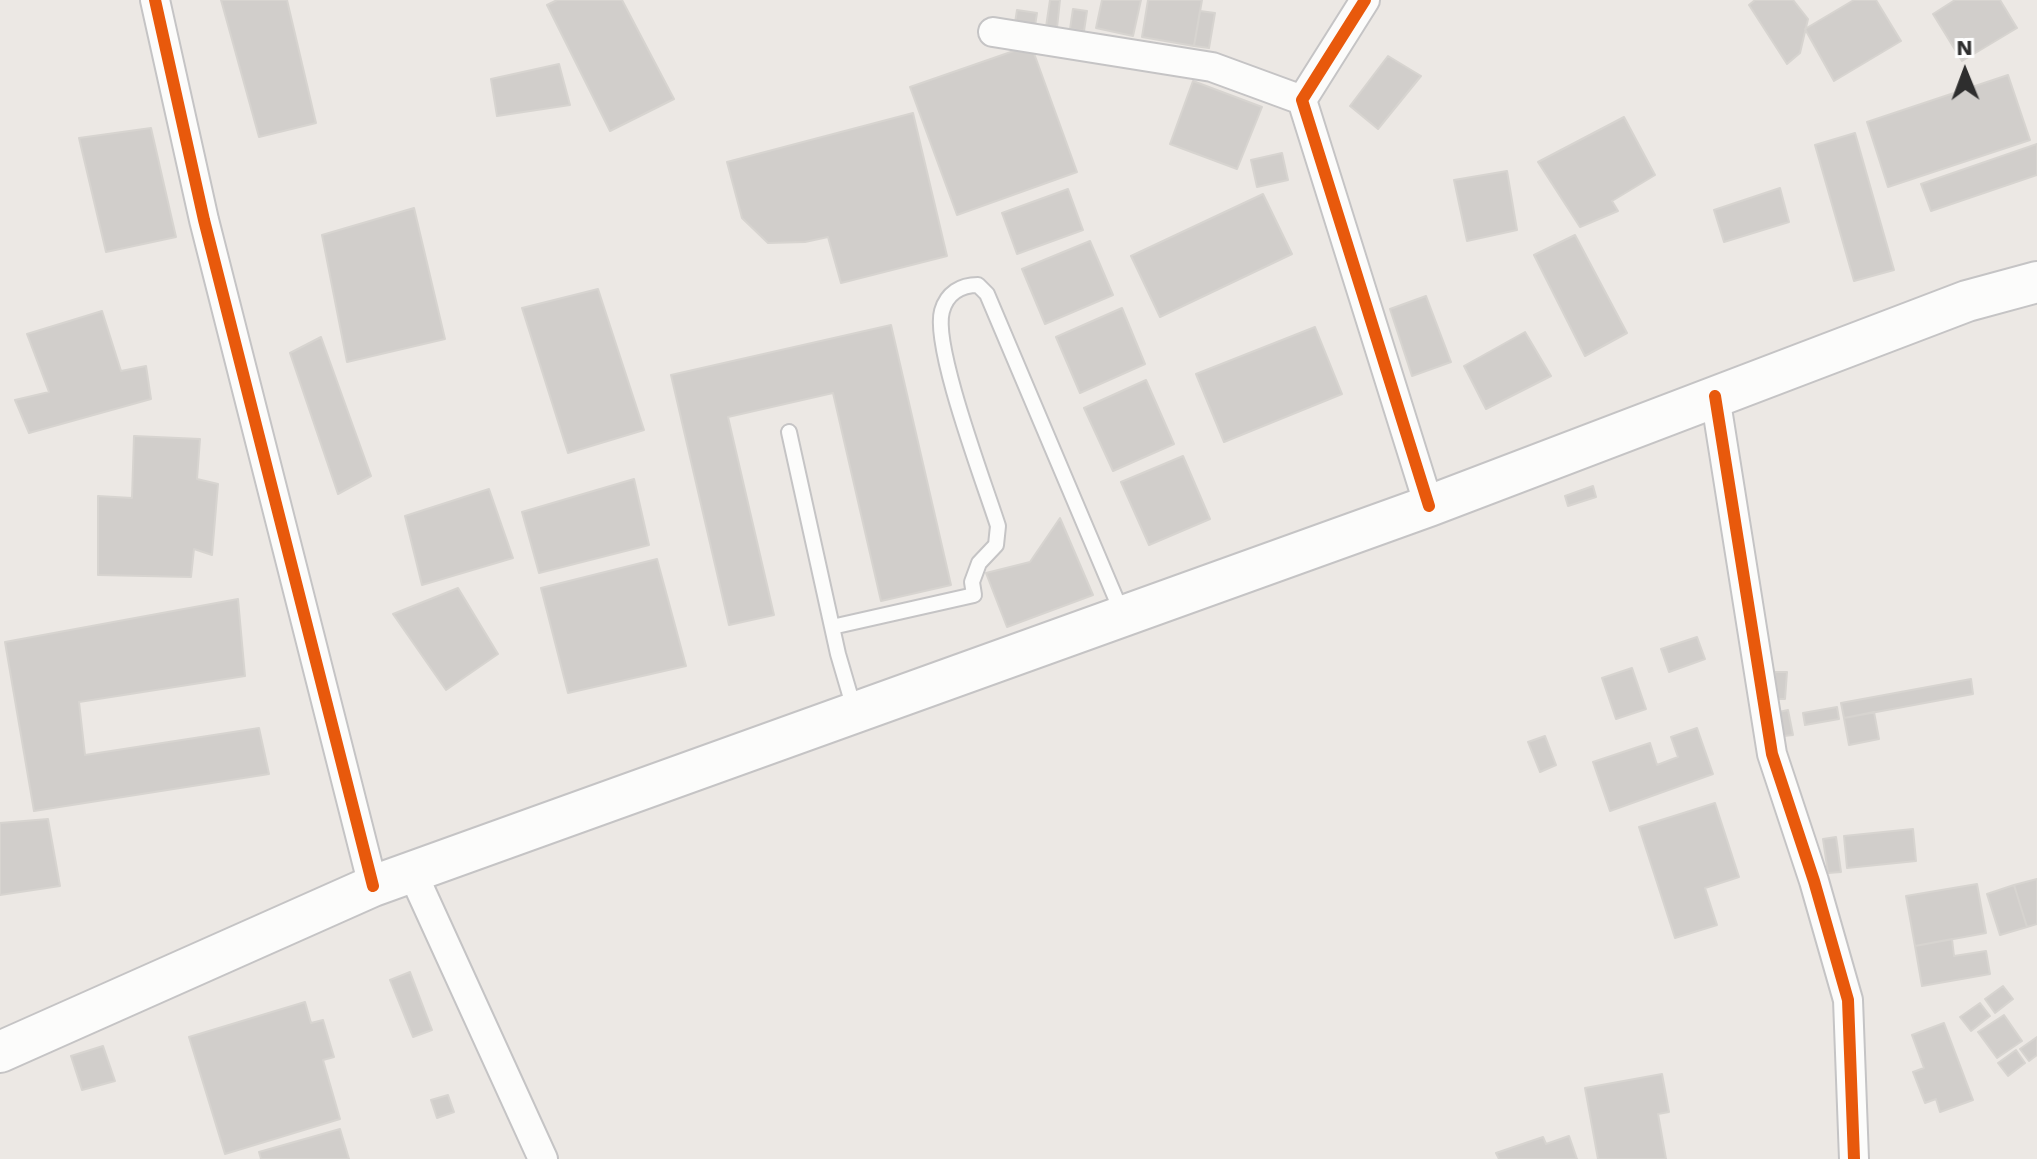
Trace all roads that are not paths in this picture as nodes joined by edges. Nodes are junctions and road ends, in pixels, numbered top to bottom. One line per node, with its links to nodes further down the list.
1 (155, 0): 13 (street)
2 (1365, 0): 4 (street)
3 (993, 32): 4 (street)
4 (1302, 100): 8 (street)
5 (2037, 282): 6 (main road)
6 (1715, 396): 8 (main road); 16 (street)
7 (789, 432): 10 (lane)
8 (1429, 506): 9 (main road)
9 (1124, 617): 10 (lane); 11 (main road)
10 (832, 627): 11 (lane)
11 (855, 712): 12 (main road)
12 (413, 874): 13 (main road); 15 (street)
13 (373, 886): 14 (main road)
14 (0, 1052)
15 (543, 1159)
16 (1854, 1159)

